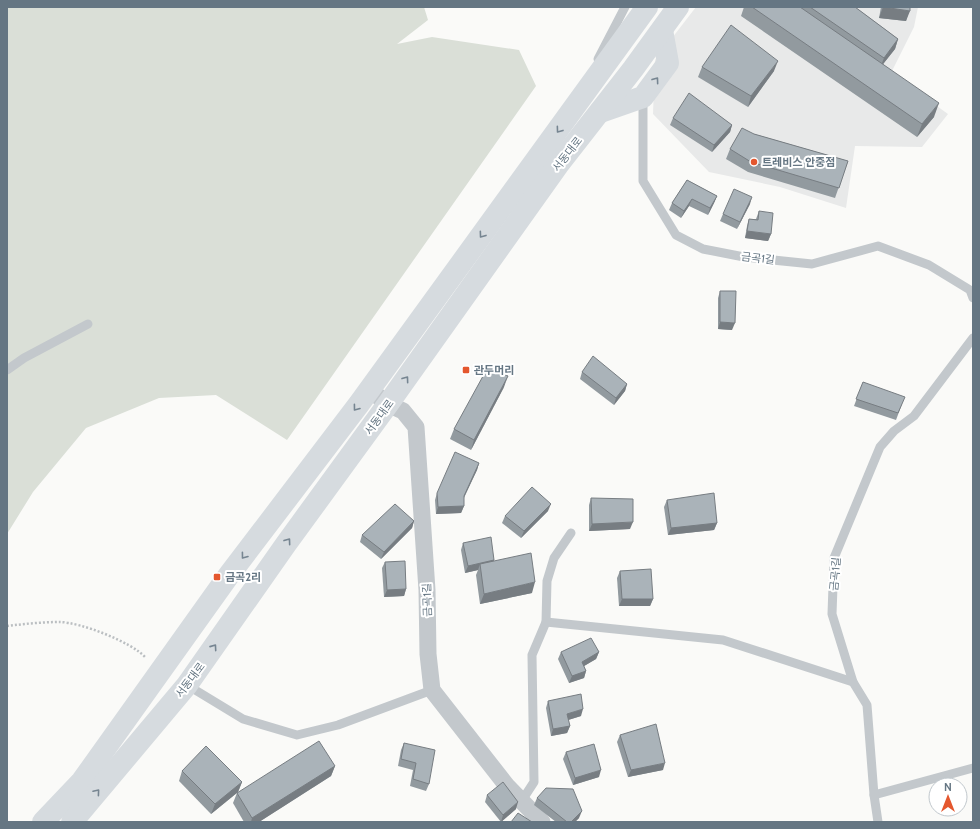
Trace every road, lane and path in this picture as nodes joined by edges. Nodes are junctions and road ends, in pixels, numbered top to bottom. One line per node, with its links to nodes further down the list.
1 (624, 7): 6 (lane)
2 (647, 7): 6 (main road, 서동대로)
3 (678, 7): 4 (main road, 서동대로)
4 (662, 30): 5 (main road, one-way to 4); 7 (main road, 서동대로)
5 (643, 97): 7 (main road); 8 (lane, 금곡1길)
6 (579, 102): 12 (main road, 서동대로, one-way to 12)
7 (600, 112): 13 (main road, 서동대로, one-way to 7)
8 (973, 298)
9 (88, 324): 11 (lane)
10 (973, 338): 18 (lane, 금곡1길)
11 (7, 370)
12 (370, 390): 13 (street, 금곡1길); 17 (main road, 서동대로, one-way to 17)
13 (388, 404): 19 (main road, 서동대로, one-way to 13); 20 (street, 금곡1길)
14 (571, 533): 15 (lane)
15 (546, 622): 18 (lane); 23 (lane)
16 (7, 626): 17 (path)
17 (160, 674): 24 (main road, 서동대로)
18 (853, 682): 22 (lane, 금곡1길)
19 (188, 685): 20 (lane); 25 (main road, 서동대로, one-way to 19)
20 (432, 690): 23 (street)
21 (973, 768): 22 (lane)
22 (874, 796): 27 (lane, 금곡1길)
23 (521, 802): 26 (street)
24 (43, 822)
25 (72, 822)
26 (542, 822)
27 (878, 822)

